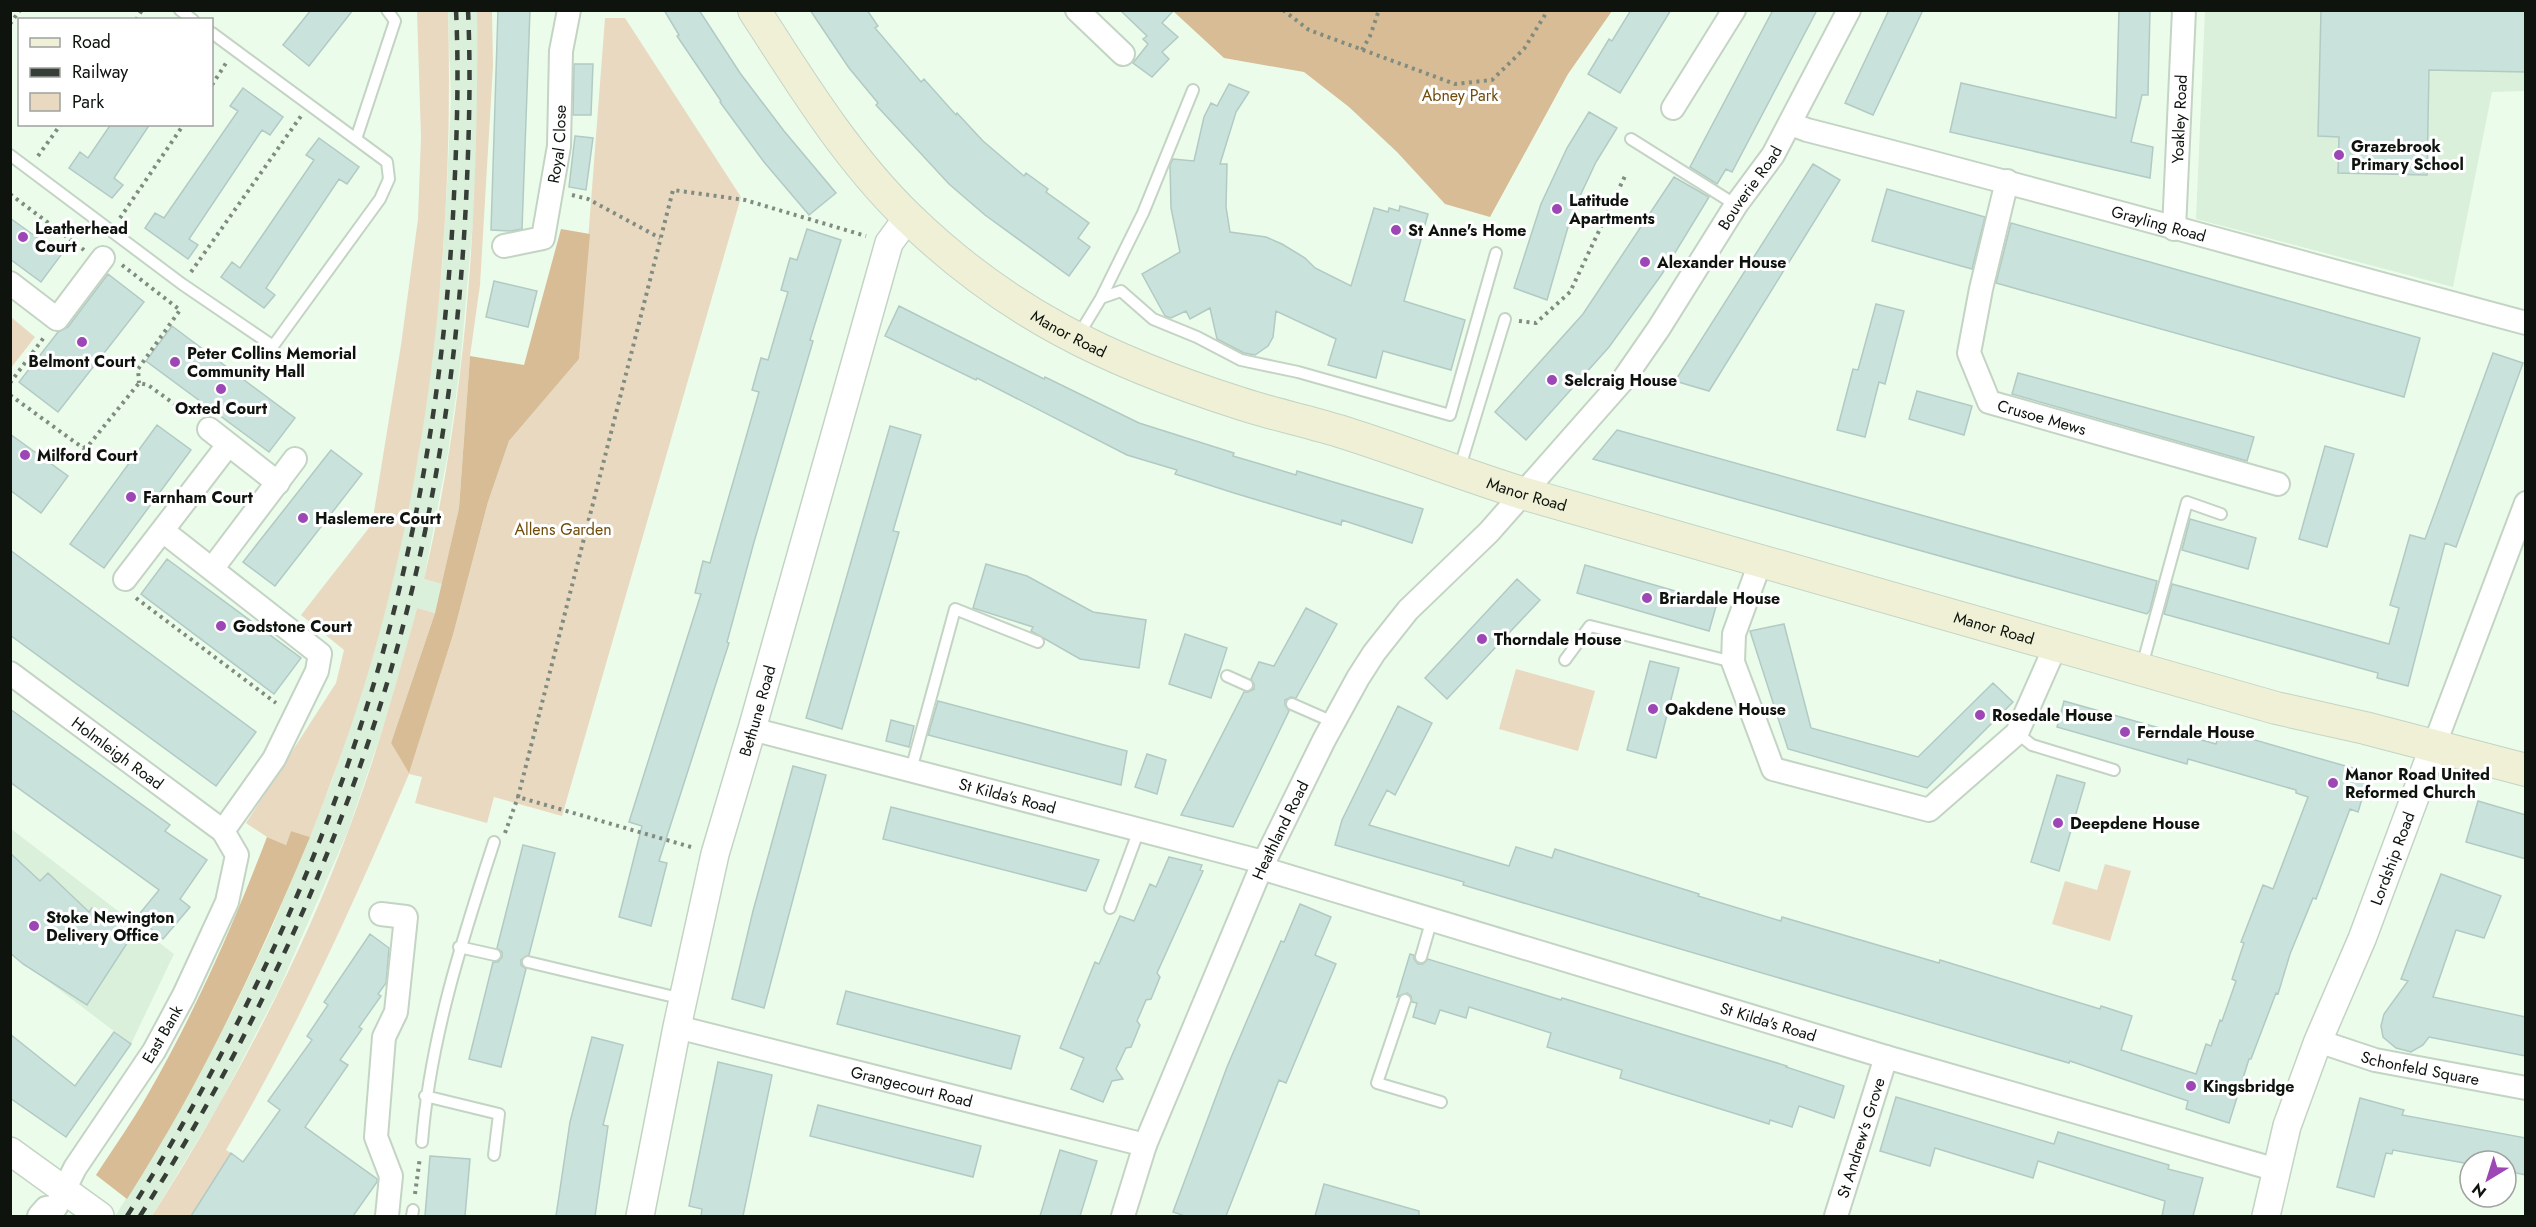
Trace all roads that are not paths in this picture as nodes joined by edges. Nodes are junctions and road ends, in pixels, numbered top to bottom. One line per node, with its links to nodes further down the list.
1 (387, 10): 13 (lane)
2 (568, 10): 20 (street, Royal Close)
3 (754, 10): 18 (main road, Manor Road)
4 (1077, 10): 9 (street)
5 (1734, 10): 11 (street)
6 (1849, 10): 12 (street, Bouverie Road)
7 (2184, 10): 19 (street, Yoakley Road)
8 (213, 34): 13 (lane)
9 (1123, 54)
10 (1193, 90): 24 (lane)
11 (1673, 108)
12 (1791, 124): 16 (street, Grayling Road); 17 (street, Bouverie Road)
13 (356, 139): 15 (lane)
14 (1631, 140): 17 (lane)
15 (10, 155)
16 (2007, 181): 19 (street, Grayling Road); 33 (street, Crusoe Mews)
17 (1736, 205): 34 (street, Bouverie Road)
18 (908, 217): 27 (main road, Manor Road); 51 (street, Bethune Road)
19 (2174, 229): 26 (street, Grayling Road)
20 (504, 246)
21 (1496, 253): 24 (lane)
22 (102, 260): 23 (street)
23 (10, 284)
24 (1101, 298): 27 (lane)
25 (1505, 319): 31 (lane)
26 (2526, 323)
27 (1076, 339): 31 (main road, Manor Road)
28 (200, 423): 29 (street)
29 (228, 444): 32 (street); 37 (street)
30 (295, 459): 32 (street)
31 (1459, 474): 34 (main road, Manor Road)
32 (278, 483): 39 (street)
33 (2278, 484)
34 (1522, 493): 38 (main road, Manor Road); 50 (street, Heathland Road)
35 (2526, 503): 53 (street, Lordship Road)
36 (2221, 514): 45 (lane)
37 (163, 531): 39 (street); 40 (street)
38 (1761, 560): 42 (main road, Manor Road); 44 (street)
39 (212, 569): 58 (street)
40 (125, 579)
41 (1038, 642): 54 (lane)
42 (2056, 645): 45 (main road, Manor Road); 52 (street)
43 (1565, 660): 44 (lane)
44 (1733, 662): 52 (street)
45 (2141, 669): 53 (main road, Manor Road)
46 (10, 673): 58 (street, Holmleigh Road)
47 (1227, 676): 48 (lane)
48 (1247, 685)
49 (1292, 704): 50 (lane)
50 (1333, 722): 60 (street, Heathland Road)
51 (752, 729): 54 (street, St Kilda's Road); 68 (street, Bethune Road)
52 (2017, 733): 55 (lane)
53 (2434, 746): 56 (main road, Manor Road); 71 (street, Lordship Road)
54 (911, 770): 57 (street, St Kilda's Road)
55 (2114, 770)
56 (2526, 770)
57 (1139, 830): 60 (street, St Kilda's Road); 61 (lane)
58 (223, 831): 81 (street, East Bank)
59 (494, 842): 64 (lane)
60 (1262, 865): 63 (street, St Kilda's Road); 77 (street, Heathland Road)
61 (1110, 908)
62 (381, 914): 83 (street)
63 (1432, 919): 66 (lane); 72 (street, St Kilda's Road)
64 (459, 947): 65 (lane); 74 (lane)
65 (495, 955)
66 (1420, 957)
67 (528, 962): 68 (lane)
68 (683, 999): 70 (street, Bethune Road)
69 (1406, 999): 75 (lane)
70 (677, 1027): 77 (street, Grangecourt Road); 84 (street, Bethune Road)
71 (2318, 1041): 73 (street, Schonfeld Square); 80 (street, Lordship Road)
72 (1886, 1057): 80 (street, St Kilda's Road); 86 (street, St Andrew's Grove)
73 (2526, 1088)
74 (426, 1096): 76 (lane); 79 (lane)
75 (1441, 1102)
76 (422, 1142)
77 (1145, 1145): 85 (street, Heathland Road)
78 (10, 1151): 81 (street)
79 (494, 1155)
80 (2277, 1170): 87 (street, Lordship Road)
81 (53, 1205): 82 (street)
82 (100, 1216)
83 (387, 1216)
84 (640, 1216)
85 (1123, 1216)
86 (1836, 1216)
87 (2266, 1216)

